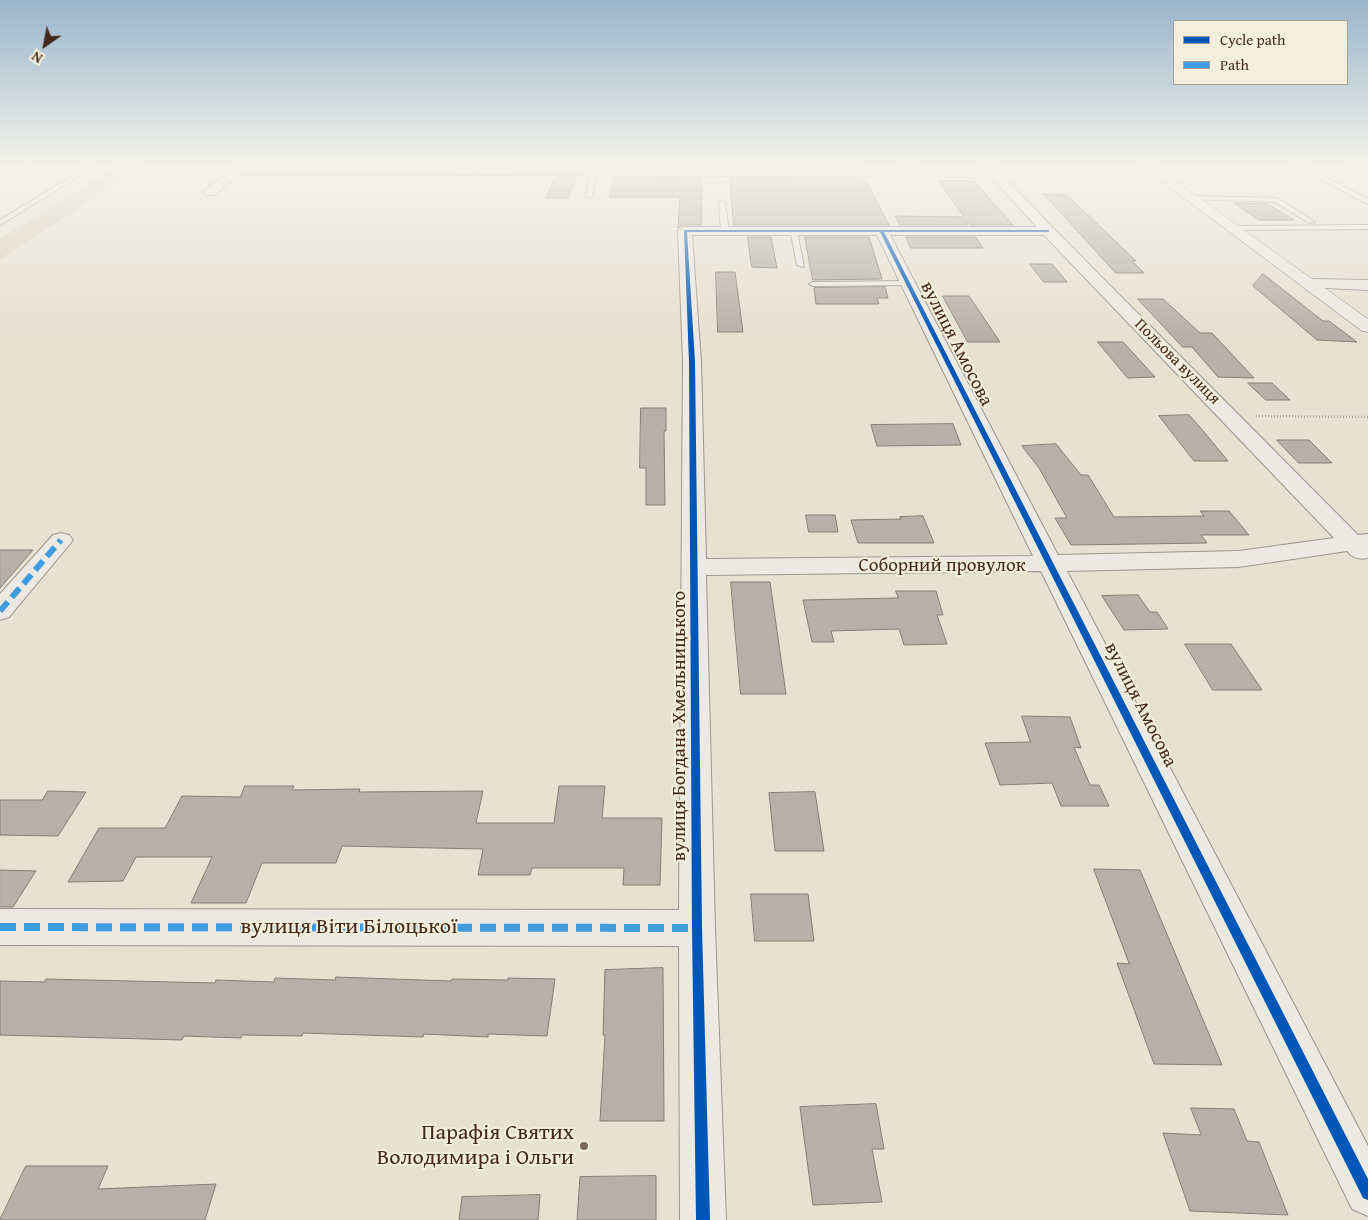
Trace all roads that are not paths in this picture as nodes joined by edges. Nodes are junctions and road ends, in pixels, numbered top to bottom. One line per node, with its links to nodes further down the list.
1 (724, 222): 6 (lane)
2 (1039, 222): 9 (street, Польова вулиця)
3 (1225, 222): 5 (main road)
4 (1368, 226): 5 (lane)
5 (1233, 228): 13 (main road)
6 (725, 231): 7 (street); 19 (street, вулиця Богдана Хмельницького)
7 (793, 231): 8 (street); 10 (lane)
8 (882, 232): 9 (street); 11 (street, вулиця Амосова)
9 (1048, 232): 17 (street, Польова вулиця)
10 (801, 265)
11 (908, 283): 12 (lane); 18 (street, вулиця Амосова)
12 (814, 284)
13 (1310, 284): 14 (street); 15 (main road)
14 (1368, 284)
15 (1368, 327)
16 (61, 540): 20 (street)
17 (1363, 548): 18 (street, Соборний провулок)
18 (1051, 565): 19 (street, Соборний провулок); 23 (street, вулиця Амосова)
19 (695, 568): 22 (street, вулиця Богдана Хмельницького)
20 (0, 611)
21 (0, 927): 22 (street, вулиця Віти Білоцької)
22 (697, 928): 24 (street, вулиця Богдана Хмельницького)
23 (1368, 1193)
24 (703, 1220)

